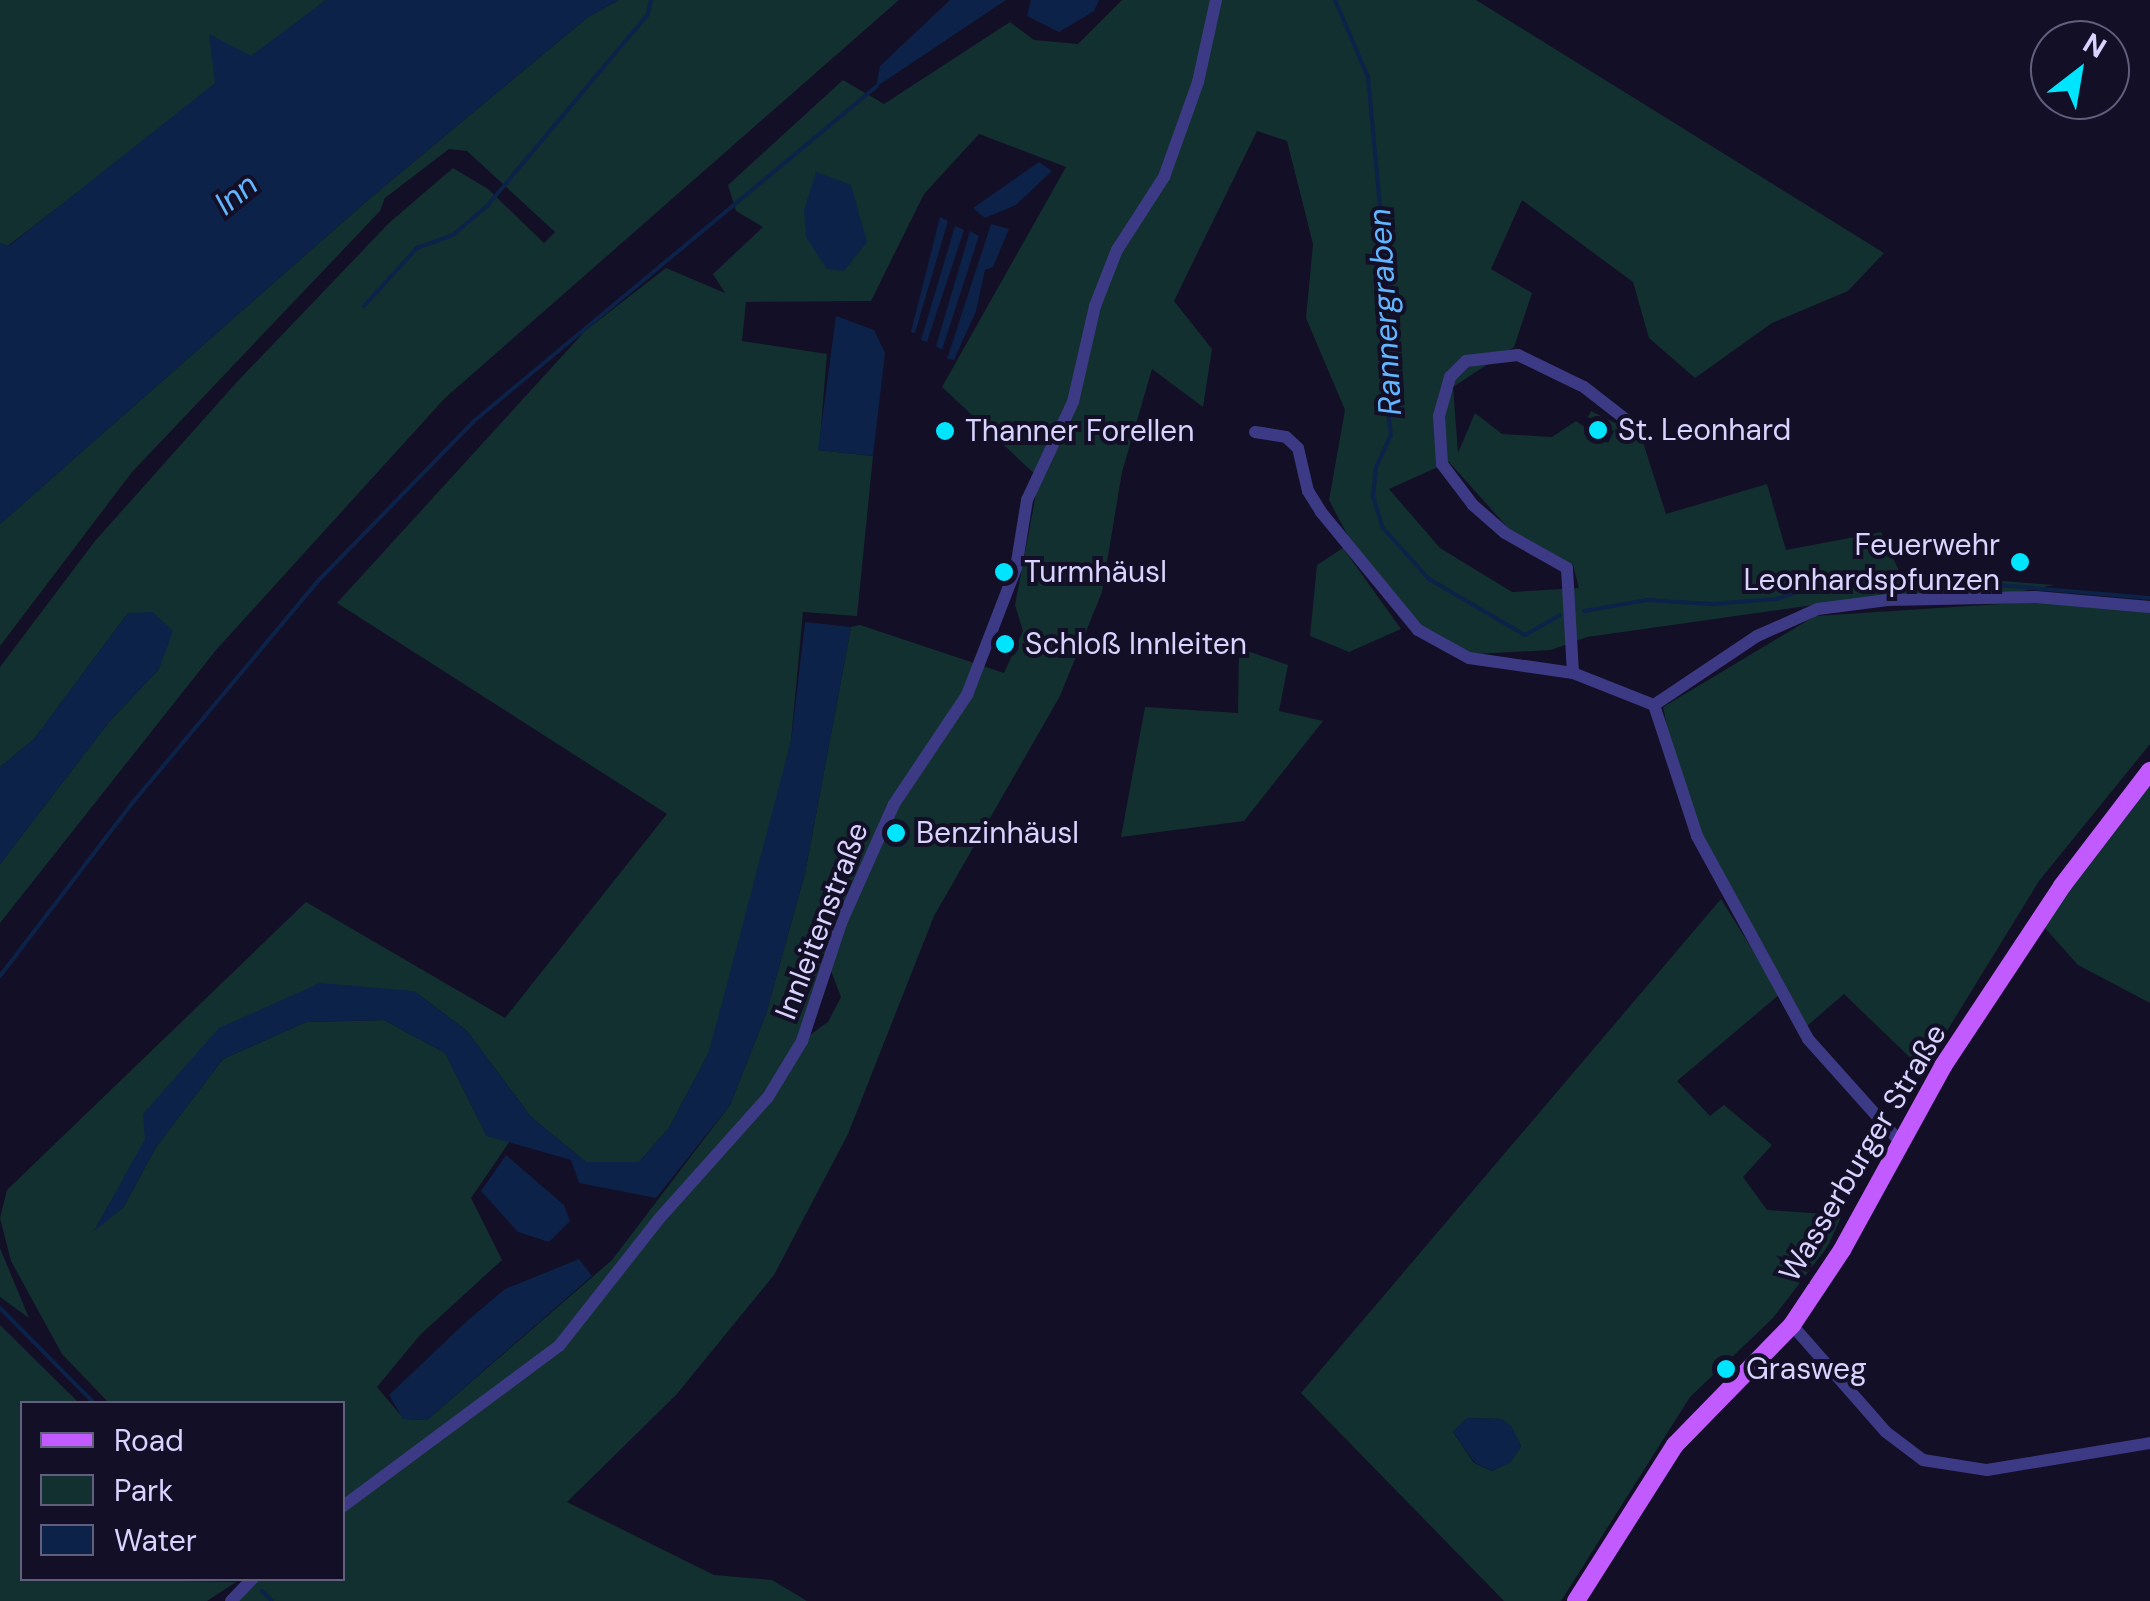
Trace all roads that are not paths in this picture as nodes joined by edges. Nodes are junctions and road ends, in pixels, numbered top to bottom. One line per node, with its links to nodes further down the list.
1 (1216, 0): 11 (street, Innleitenstraße)
2 (1638, 429): 5 (street)
3 (1255, 432): 5 (street)
4 (2150, 607): 6 (street)
5 (1574, 673): 6 (street)
6 (1654, 705): 8 (street)
7 (2150, 771): 8 (main road, Wasserburger Straße)
8 (1900, 1143): 9 (main road, Wasserburger Straße)
9 (1792, 1325): 10 (street); 14 (main road, Wasserburger Straße)
10 (2150, 1444)
11 (345, 1505)
12 (250, 1582): 13 (street)
13 (231, 1601)
14 (1576, 1601)

